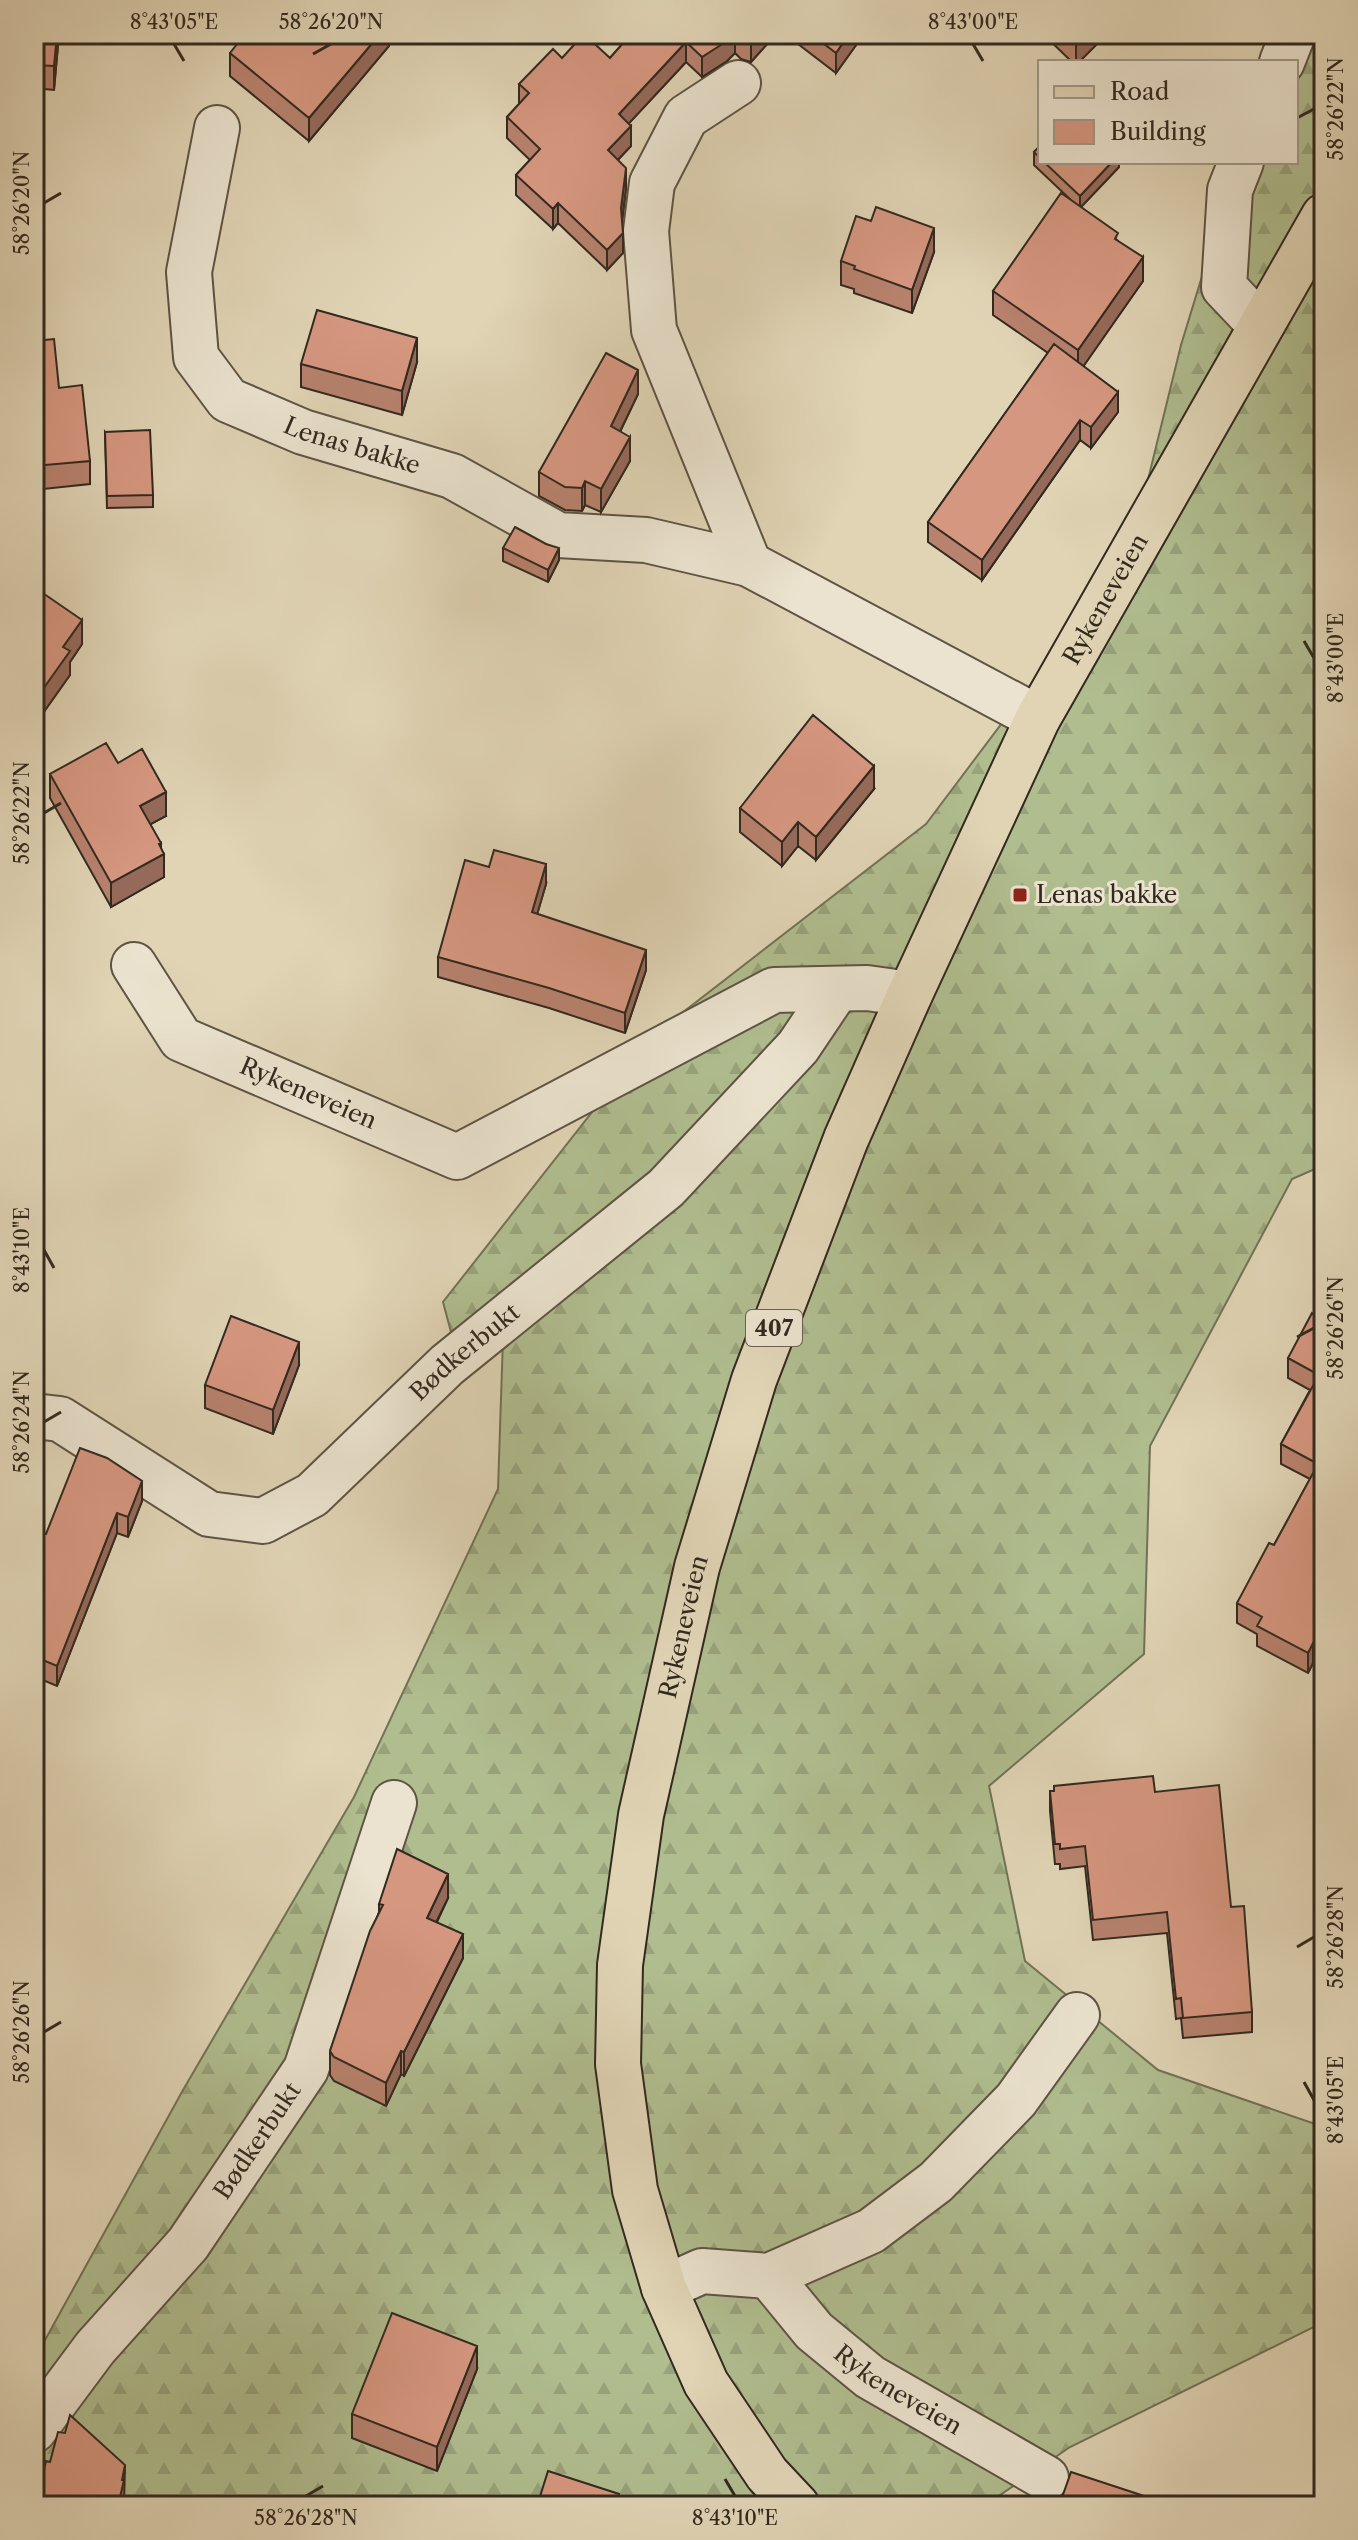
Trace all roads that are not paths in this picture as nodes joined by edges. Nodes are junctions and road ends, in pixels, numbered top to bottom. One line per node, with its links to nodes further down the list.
1 (1293, 34): 2 (street)
2 (1283, 60)
3 (738, 83): 8 (street)
4 (217, 128): 8 (street, Lenas bakke)
5 (1240, 164): 7 (street)
6 (1324, 216): 7 (main road, Rykeneveien / 407)
7 (1260, 325): 9 (main road, Rykeneveien / 407)
8 (749, 564): 9 (street, Lenas bakke)
9 (1038, 718): 12 (main road, Rykeneveien / 407)
10 (134, 965): 11 (street, Rykeneveien)
11 (837, 989): 12 (street, Rykeneveien); 13 (street, Bødkerbukt)
12 (910, 994): 17 (main road, Rykeneveien / 407)
13 (34, 1416)
14 (394, 1803): 18 (street, Bødkerbukt)
15 (1077, 2015): 16 (street)
16 (769, 2276): 17 (street); 19 (street, Rykeneveien)
17 (664, 2288): 20 (main road, Rykeneveien / 407)
18 (34, 2430)
19 (1046, 2478)
20 (797, 2506)

